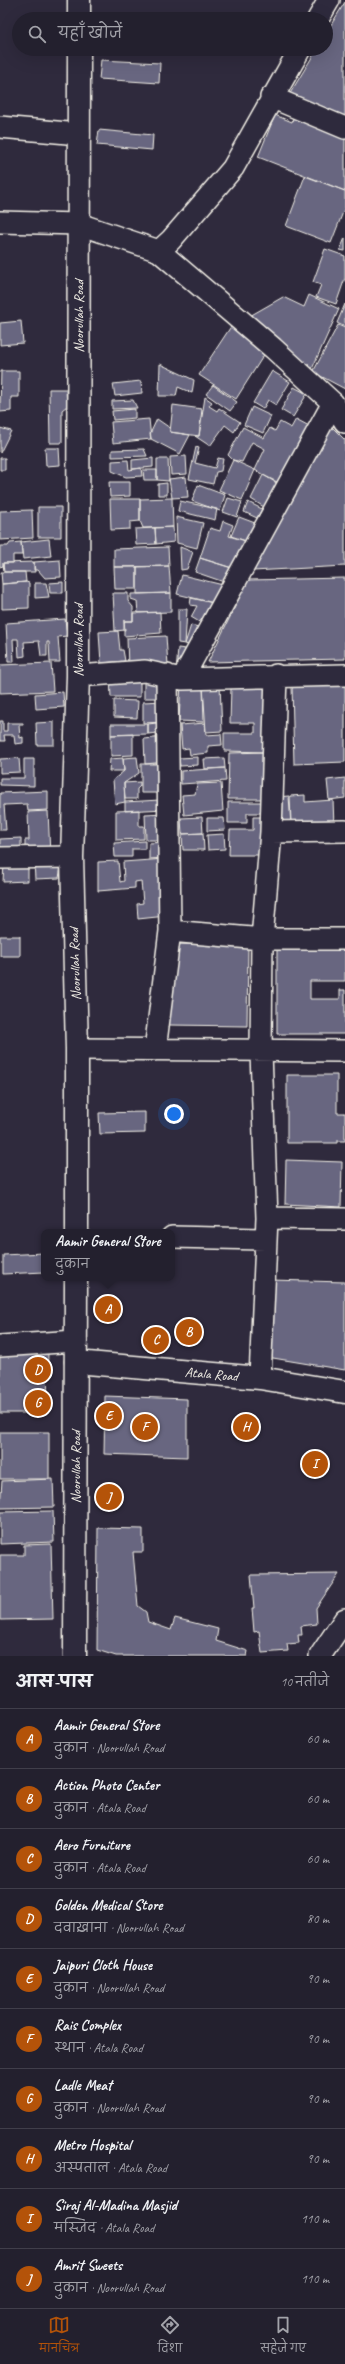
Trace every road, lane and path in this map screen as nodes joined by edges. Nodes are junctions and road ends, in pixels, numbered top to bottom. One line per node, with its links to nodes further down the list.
1 (79, 0): 3 (main road)
2 (329, 0): 4 (street)
3 (79, 12)
4 (322, 12)
5 (79, 56): 10 (main road, Noorullah Road)
6 (296, 56): 7 (street)
7 (271, 97): 9 (street); 13 (street)
8 (0, 127): 10 (street)
9 (345, 128)
10 (79, 134): 12 (main road, Noorullah Road)
11 (0, 222): 12 (street)
12 (79, 224): 13 (street); 18 (main road, Noorullah Road)
13 (159, 251): 14 (street)
14 (333, 403): 15 (street); 19 (street)
15 (345, 422)
16 (276, 675): 17 (street); 19 (street); 21 (street)
17 (345, 675)
18 (78, 676): 19 (street); 22 (main road, Noorullah Road)
19 (174, 677): 24 (street)
20 (345, 831): 21 (street)
21 (271, 832): 25 (street)
22 (72, 857): 23 (street); 27 (main road, Noorullah Road)
23 (0, 858)
24 (170, 931): 25 (street); 28 (street)
25 (262, 939): 26 (street); 30 (street)
26 (345, 939)
27 (77, 1049): 28 (street); 33 (main road, Noorullah Road)
28 (155, 1050): 30 (street)
29 (345, 1051): 30 (street)
30 (261, 1052): 31 (street)
31 (267, 1218): 32 (street); 35 (street)
32 (345, 1219)
33 (76, 1229)
34 (175, 1237): 35 (street)
35 (265, 1239): 40 (street)
36 (76, 1281): 37 (main road, Noorullah Road)
37 (76, 1341): 38 (street); 39 (main road, Noorullah Road)
38 (0, 1346)
39 (76, 1362): 40 (main road, Atala Road); 43 (main road, Noorullah Road)
40 (260, 1378): 41 (main road, Atala Road)
41 (345, 1392)
42 (345, 1619): 44 (street)
43 (76, 1656)
44 (320, 1656)

